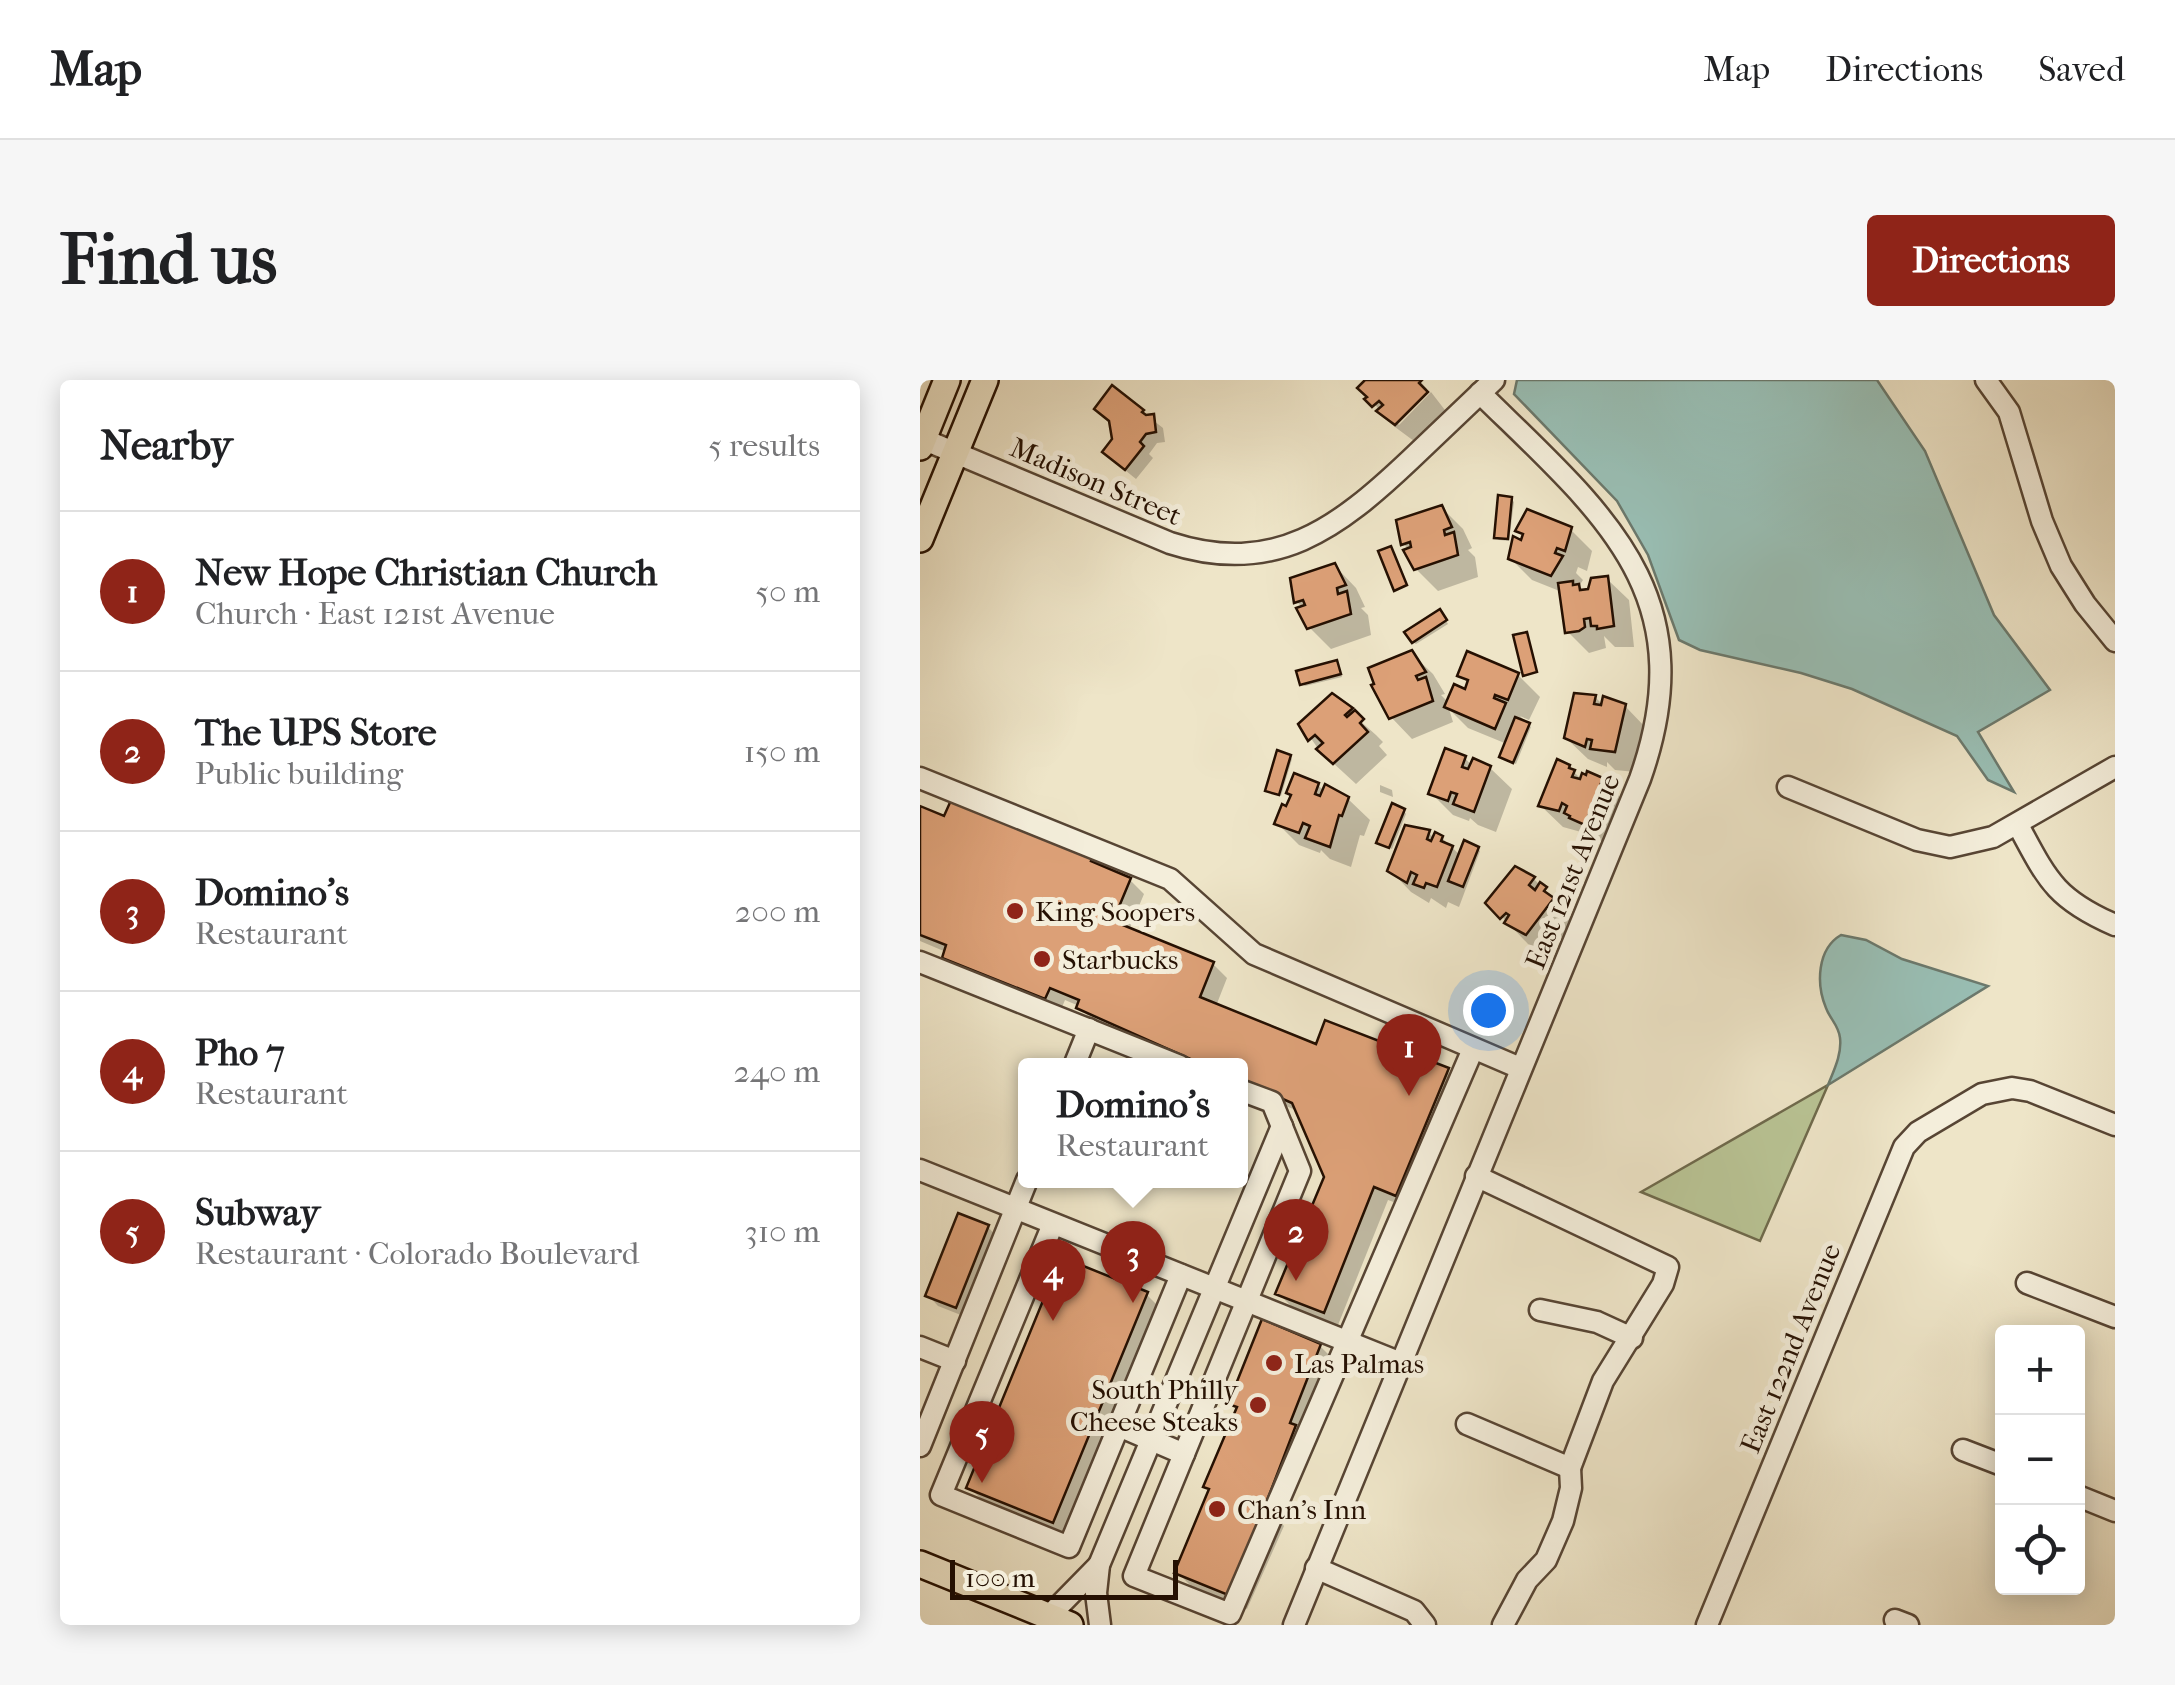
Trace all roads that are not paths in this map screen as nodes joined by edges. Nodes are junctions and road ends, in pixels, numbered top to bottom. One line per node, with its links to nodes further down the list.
1 (947, 380): 5 (main road)
2 (985, 380): 6 (main road)
3 (1986, 380): 8 (street)
4 (1487, 387): 6 (street, Madison Street); 19 (street, East 121st Avenue)
5 (921, 441): 6 (street, Madison Street)
6 (956, 452): 7 (main road)
7 (920, 539)
8 (2115, 642)
9 (2115, 767): 12 (street)
10 (920, 778): 16 (street)
11 (1788, 787): 12 (street)
12 (2018, 824): 13 (street)
13 (2115, 925)
14 (920, 962): 15 (street)
15 (1089, 1029): 17 (street); 18 (street)
16 (1474, 1050): 19 (street); 35 (street)
17 (1077, 1058)
18 (1160, 1058)
19 (1520, 1068): 24 (street, East 121st Avenue)
20 (1248, 1093): 22 (street)
21 (2115, 1125): 57 (street, East 122nd Avenue)
22 (1282, 1126): 30 (street); 31 (street)
23 (920, 1170): 26 (street)
24 (1476, 1176): 34 (street); 38 (street, East 121st Avenue)
25 (1024, 1188): 26 (street)
26 (1016, 1209): 27 (street); 37 (street)
27 (1053, 1224): 28 (street); 40 (street)
28 (1181, 1275): 30 (street); 40 (street)
29 (2027, 1283): 33 (street)
30 (1213, 1288): 31 (street); 41 (street)
31 (1246, 1302): 35 (street); 44 (street)
32 (1540, 1310): 34 (street)
33 (2115, 1317)
34 (1632, 1338): 46 (street)
35 (1346, 1342): 38 (street); 44 (street)
36 (920, 1347): 37 (street)
37 (954, 1361): 42 (street)
38 (1400, 1363): 51 (street, East 121st Avenue)
39 (1467, 1424): 46 (street)
40 (1119, 1426): 41 (street)
41 (1151, 1438): 44 (street); 50 (street)
42 (920, 1446)
43 (1964, 1450): 45 (street)
44 (1184, 1454)
45 (1995, 1463)
46 (1570, 1468): 56 (street)
47 (2085, 1499): 48 (street)
48 (2115, 1511)
49 (920, 1564): 52 (main road)
50 (1099, 1565): 52 (street); 53 (street)
51 (1316, 1568): 54 (street, East 121st Avenue); 55 (street)
52 (1056, 1622)
53 (1100, 1625)
54 (1294, 1625)
55 (1425, 1625)
56 (1503, 1625)
57 (1707, 1625)

